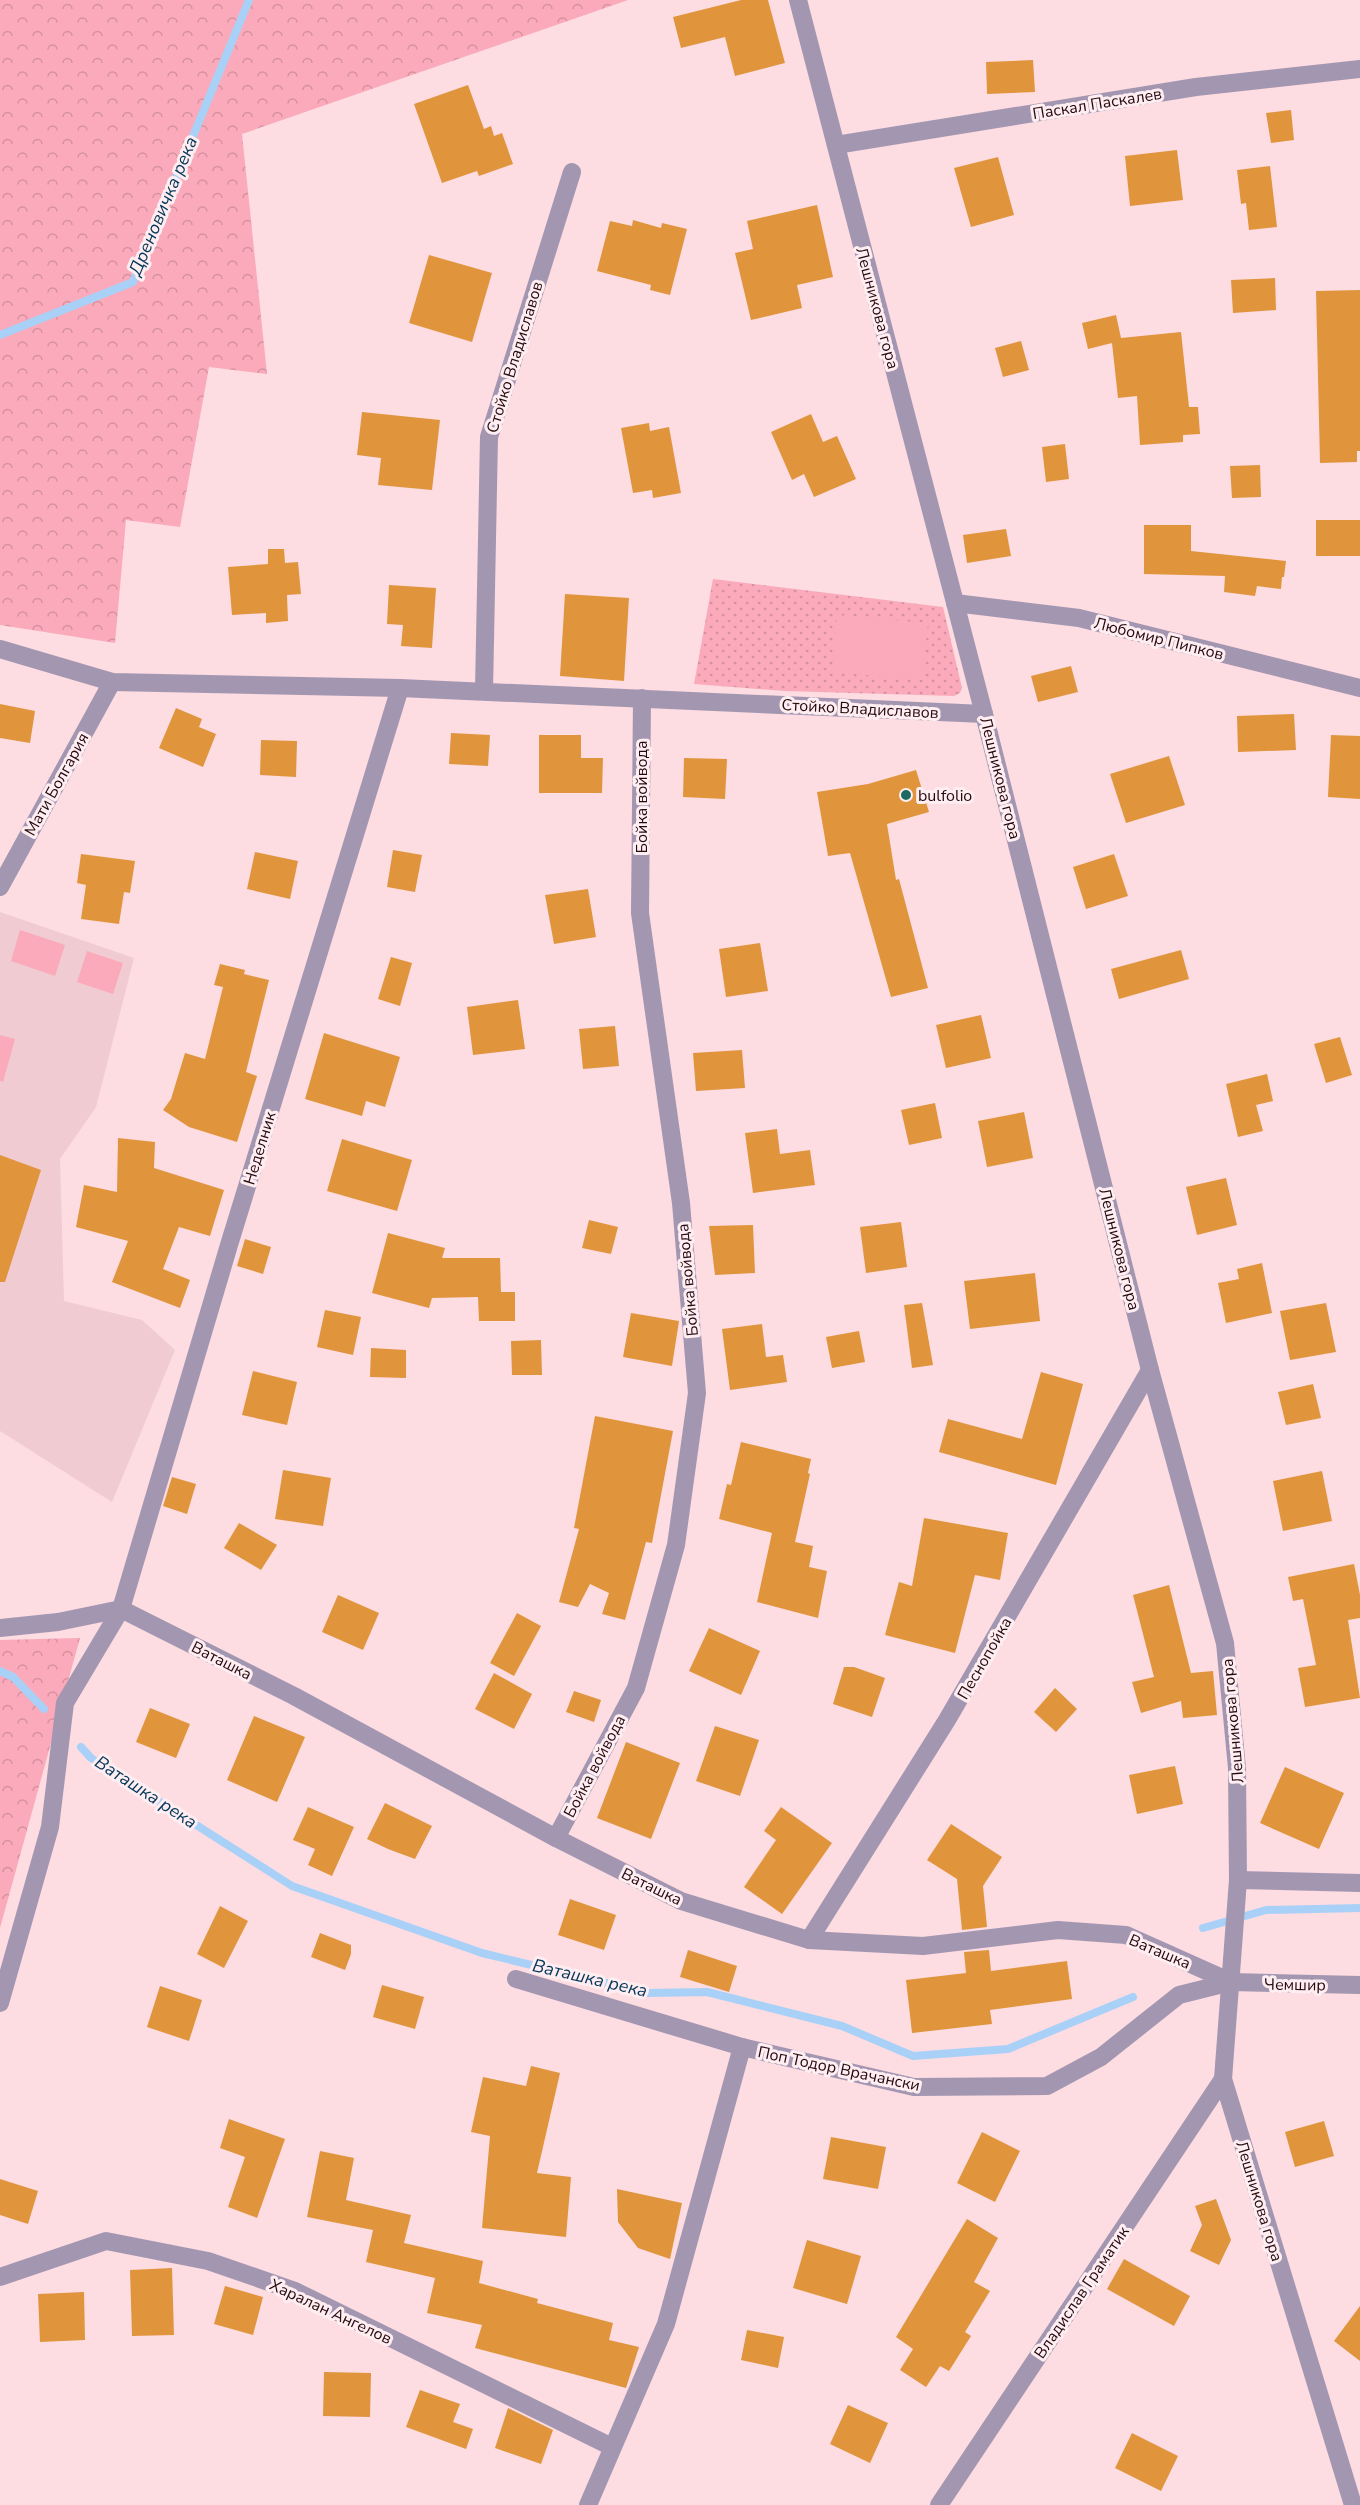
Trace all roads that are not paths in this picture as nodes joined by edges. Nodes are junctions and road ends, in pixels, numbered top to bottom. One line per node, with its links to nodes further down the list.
1 (798, 0): 3 (street, Лешникова гора)
2 (1360, 69): 3 (street, Паскал Паскалев)
3 (836, 145): 5 (street, Лешникова гора)
4 (572, 172): 10 (street, Стойко Владиславов)
5 (955, 603): 9 (street, Любомир Пипков); 12 (street, Лешникова гора)
6 (0, 649): 7 (street, Стойко Владиславов)
7 (112, 682): 8 (street, Стойко Владиславов); 13 (street, Мати Болгария)
8 (400, 688): 10 (street, Стойко Владиславов); 15 (street, Неделник)
9 (1360, 688)
10 (484, 691): 11 (street, Стойко Владиславов)
11 (642, 698): 12 (street, Стойко Владиславов); 17 (street, Бойка войвода)
12 (984, 714): 14 (street, Лешникова гора)
13 (0, 887)
14 (1150, 1370): 18 (street, Лешникова гора); 20 (street, Песнопойка)
15 (121, 1609): 16 (street); 17 (street, Ваташка); 24 (street, Неделник)
16 (0, 1628)
17 (556, 1838): 20 (street, Ваташка)
18 (1238, 1880): 19 (street); 22 (street, Лешникова гора)
19 (1360, 1883)
20 (809, 1940): 22 (street, Ваташка)
21 (516, 1979): 25 (street, Поп Тодор Врачански)
22 (1231, 1982): 23 (street, Чемшир); 25 (street, Поп Тодор Врачански); 26 (street, Лешникова гора)
23 (1360, 1985)
24 (0, 2002)
25 (742, 2047): 28 (street, Поп Тодор Врачански)
26 (1223, 2079): 30 (street, Владислав Граматик); 31 (street, Лешникова гора)
27 (0, 2277): 28 (street, Харалан Ангелов)
28 (612, 2447): 29 (street, Поп Тодор Врачански)
29 (588, 2505)
30 (939, 2505)
31 (1353, 2505)

